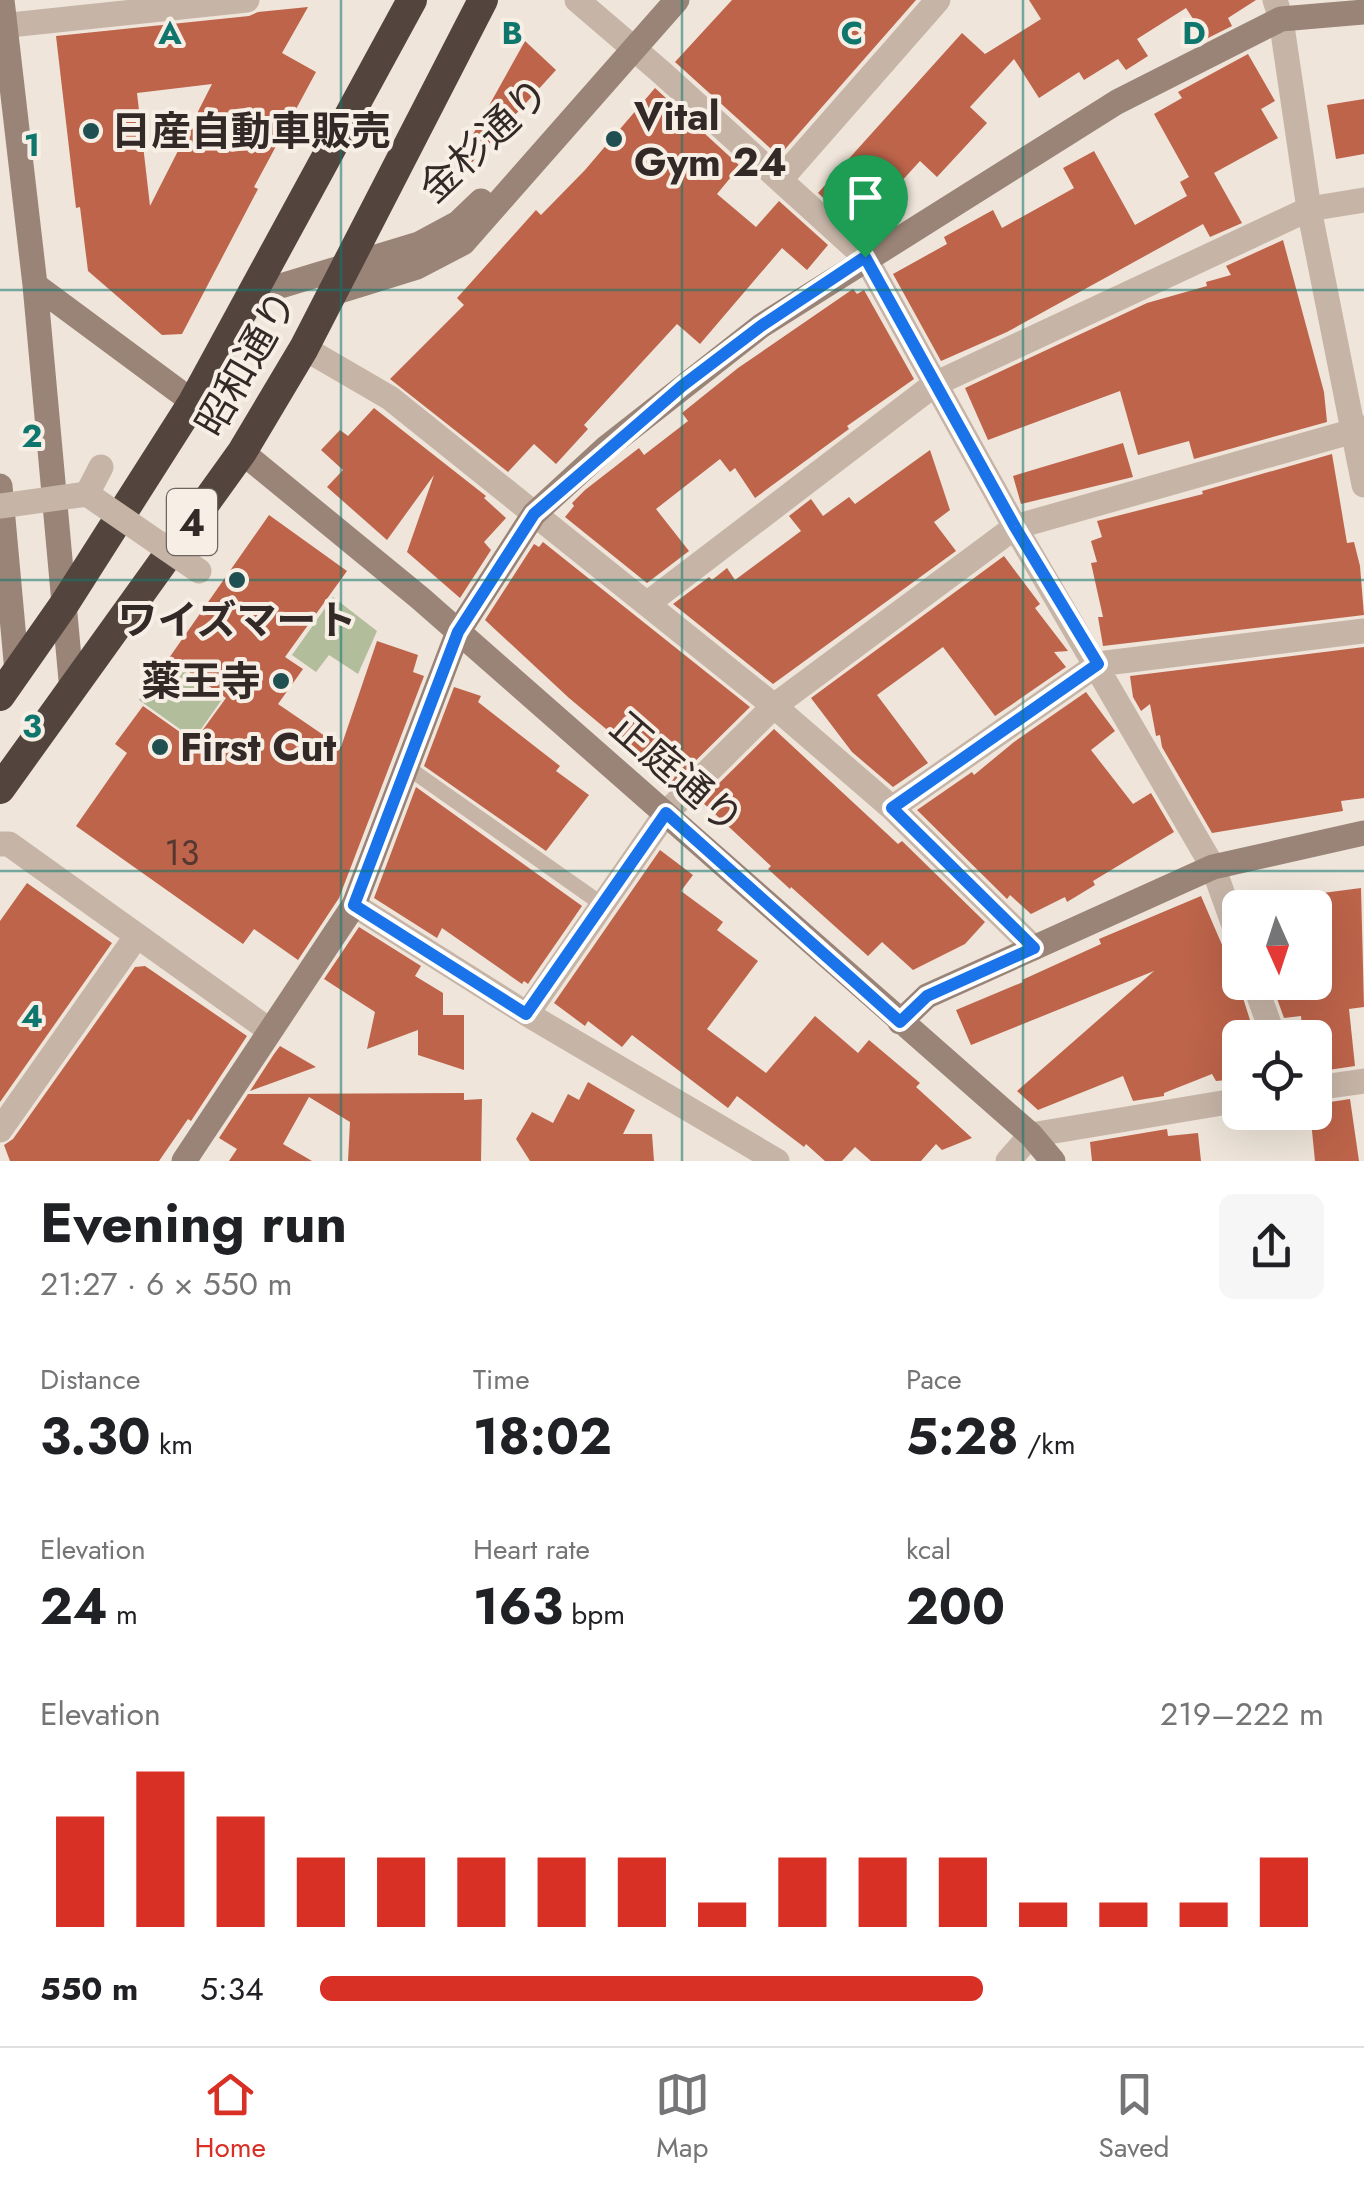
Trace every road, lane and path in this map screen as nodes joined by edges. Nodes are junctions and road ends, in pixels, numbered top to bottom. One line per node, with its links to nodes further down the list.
1 (247, 0): 9 (street)
2 (412, 0): 17 (highway, 昭和通り / 4)
3 (484, 0): 15 (highway, 昭和通り / 4)
4 (576, 0): 10 (street)
5 (677, 0): 10 (street, 金杉通り)
6 (938, 0): 11 (street)
7 (1278, 9): 8 (street); 13 (street); 14 (street)
8 (1364, 12)
9 (2, 17): 16 (street)
10 (634, 50): 11 (street); 15 (street, 金杉通り)
11 (781, 179): 14 (street)
12 (1364, 200): 13 (street)
13 (1309, 209): 19 (street); 21 (street)
14 (865, 257): 19 (street); 28 (street)
15 (339, 280): 17 (street, 金杉通り); 18 (highway, 昭和通り / 4)
16 (35, 285): 20 (street); 31 (street)
17 (254, 294): 20 (highway, 昭和通り / 4)
18 (304, 348): 22 (highway, 昭和通り / 4); 28 (street)
19 (935, 384): 29 (street); 32 (street)
20 (193, 402): 31 (highway, 昭和通り / 4)
21 (1359, 429): 24 (street); 29 (street)
22 (242, 452): 34 (street, 正庭通り); 37 (highway, 昭和通り / 4)
23 (101, 467): 26 (street)
24 (1364, 484)
25 (0, 486): 36 (street)
26 (87, 494): 27 (street, bridge); 30 (street, bridge)
27 (0, 506)
28 (534, 514): 32 (street); 34 (street)
29 (1015, 527): 35 (street); 38 (street)
30 (194, 578)
31 (65, 603): 36 (highway, 昭和通り / 4); 37 (street)
32 (647, 604): 38 (street)
33 (1364, 631): 35 (street)
34 (458, 632): 39 (street); 42 (street, 正庭通り)
35 (1098, 664): 41 (street); 45 (street)
36 (8, 684)
37 (72, 691): 40 (highway, 昭和通り / 4)
38 (774, 706): 41 (street); 42 (street)
39 (407, 767): 47 (lane); 48 (street)
40 (0, 789)
41 (892, 808): 50 (street)
42 (666, 813): 47 (street); 52 (street, 正庭通り)
43 (1364, 833): 45 (street)
44 (0, 844): 49 (street)
45 (1213, 866): 46 (street); 50 (street)
46 (1222, 891)
47 (603, 904): 51 (street)
48 (354, 905): 51 (street); 53 (street)
49 (136, 937): 53 (street); 57 (street)
50 (1034, 948): 52 (street)
51 (526, 1014): 60 (street)
52 (900, 1022): 58 (street, 正庭通り)
53 (269, 1030): 59 (street)
54 (1364, 1081): 55 (street)
55 (1332, 1086)
56 (1222, 1103): 58 (street)
57 (0, 1130)
58 (1031, 1134): 61 (street); 62 (street, 正庭通り)
59 (184, 1161)
60 (777, 1161)
61 (1008, 1161)
62 (1052, 1161)

